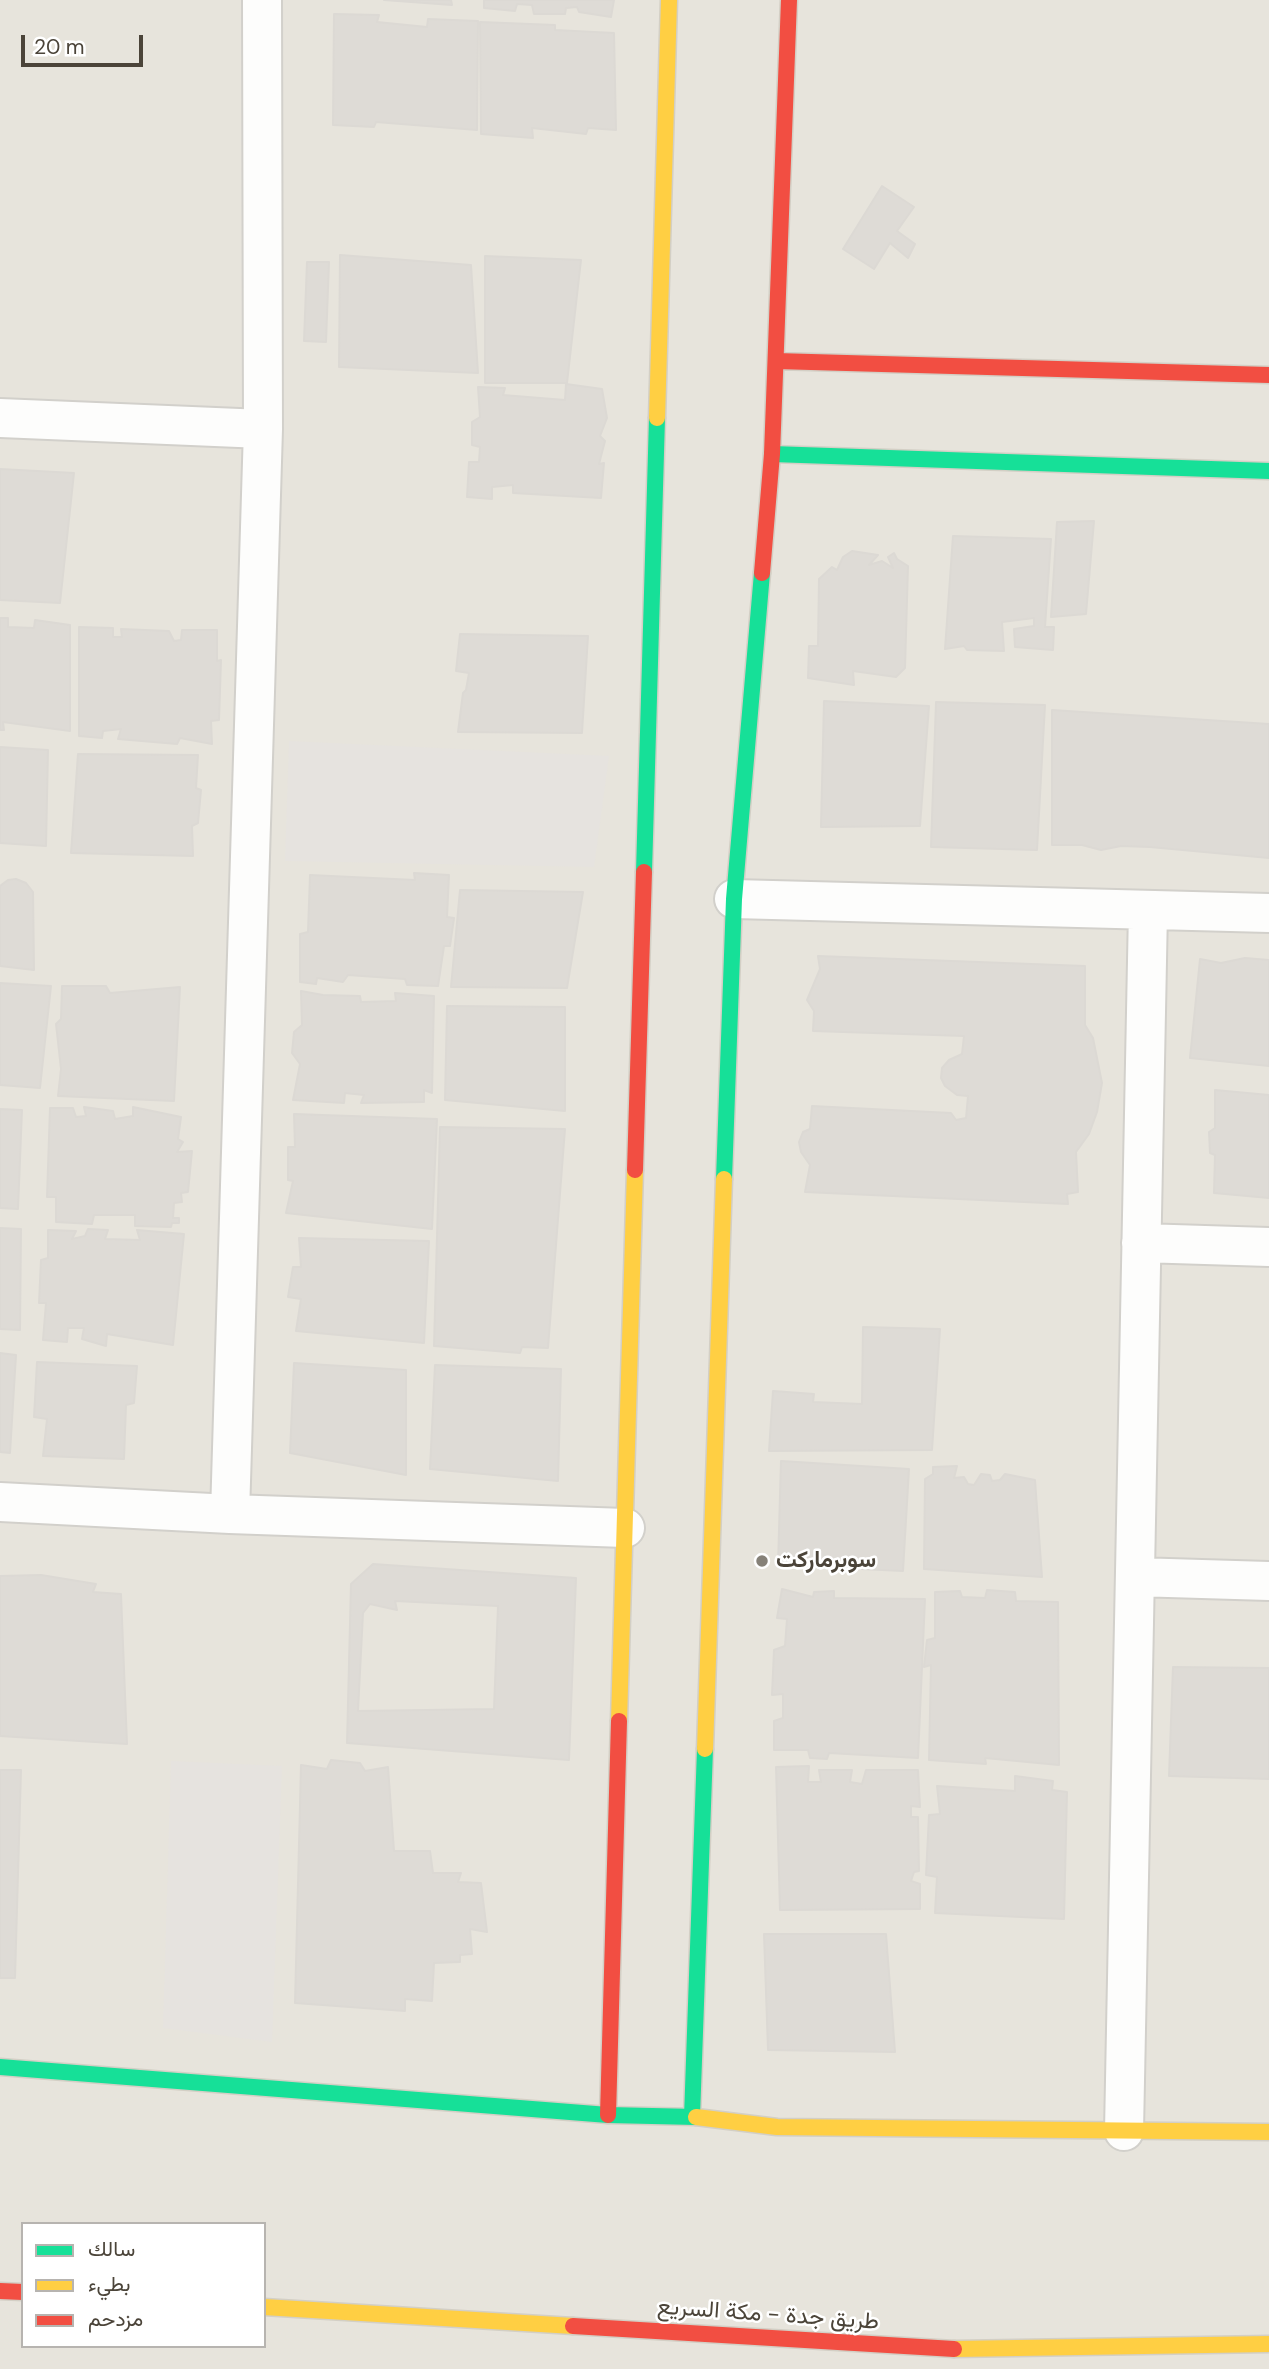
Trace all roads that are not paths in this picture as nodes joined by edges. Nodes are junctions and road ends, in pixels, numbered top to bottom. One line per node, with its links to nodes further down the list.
1 (262, 0): 7 (street)
2 (669, 0): 17 (main road)
3 (789, 0): 4 (main road)
4 (776, 362): 5 (main road); 8 (main road)
5 (1269, 375)
6 (0, 418): 7 (street)
7 (264, 429): 16 (street)
8 (772, 454): 9 (main road); 10 (main road)
9 (1269, 471)
10 (734, 899): 11 (street); 22 (main road)
11 (1148, 910): 12 (street); 13 (street)
12 (1269, 913)
13 (1141, 1243): 14 (street); 18 (street)
14 (1269, 1247)
15 (0, 1502): 16 (street)
16 (230, 1514): 17 (street)
17 (625, 1528): 21 (main road)
18 (1135, 1577): 19 (street); 23 (street)
19 (1269, 1581)
20 (0, 2067): 21 (main road)
21 (607, 2115): 22 (main road)
22 (692, 2117): 23 (main road)
23 (1124, 2131): 24 (main road)
24 (1269, 2132)
25 (0, 2291): 26 (main road)
26 (21, 2292)
27 (266, 2307): 28 (main road, طريق جدة - مكة السريع)
28 (1269, 2344)

